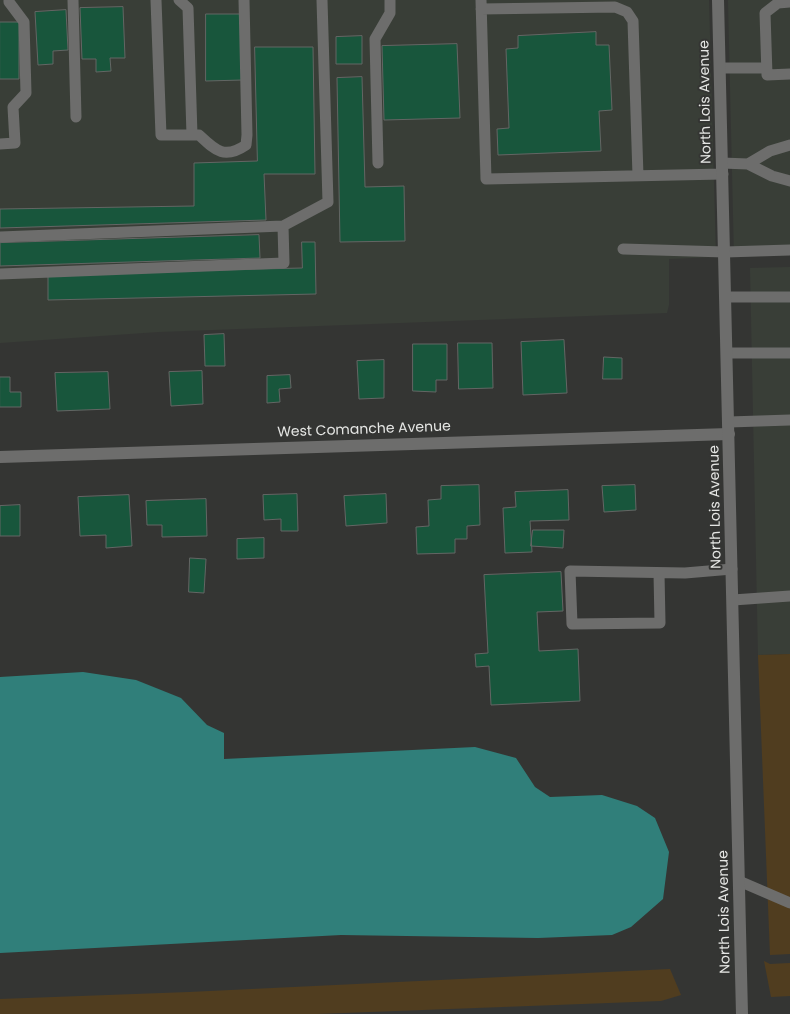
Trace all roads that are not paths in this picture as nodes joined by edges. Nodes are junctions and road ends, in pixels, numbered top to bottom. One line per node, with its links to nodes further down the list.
1 (73, 0): 14 (lane)
2 (156, 0): 15 (lane)
3 (179, 0): 15 (lane)
4 (244, 0): 15 (lane)
5 (322, 0): 23 (lane)
6 (390, 0): 18 (lane)
7 (718, 0): 11 (street, North Lois Avenue)
8 (6, 2): 16 (lane)
9 (790, 2): 12 (lane)
10 (481, 5): 21 (lane); 21 (lane)
11 (720, 68): 12 (lane); 20 (street, North Lois Avenue)
12 (766, 68): 13 (lane)
13 (790, 74)
14 (76, 117)
15 (192, 135)
16 (0, 144)
17 (790, 145): 19 (lane)
18 (378, 163)
19 (748, 164): 20 (lane); 22 (lane)
20 (723, 168): 21 (lane); 27 (street, North Lois Avenue)
21 (638, 176)
22 (790, 180)
23 (283, 226): 24 (lane); 28 (lane)
24 (0, 236)
25 (622, 249): 27 (lane)
26 (790, 250): 27 (lane)
27 (725, 252): 29 (street, North Lois Avenue)
28 (0, 274)
29 (726, 297): 30 (lane); 31 (street, North Lois Avenue)
30 (790, 297)
31 (727, 353): 32 (lane); 34 (street, North Lois Avenue)
32 (790, 353)
33 (790, 420): 34 (lane)
34 (729, 428): 35 (street, West Comanche Avenue); 36 (street, North Lois Avenue)
35 (0, 457)
36 (732, 570): 37 (lane); 39 (street, North Lois Avenue)
37 (658, 573): 37 (lane)
38 (790, 596): 39 (lane)
39 (733, 600): 40 (street, North Lois Avenue)
40 (739, 881): 41 (lane); 42 (street, North Lois Avenue)
41 (790, 903)
42 (742, 1014)

